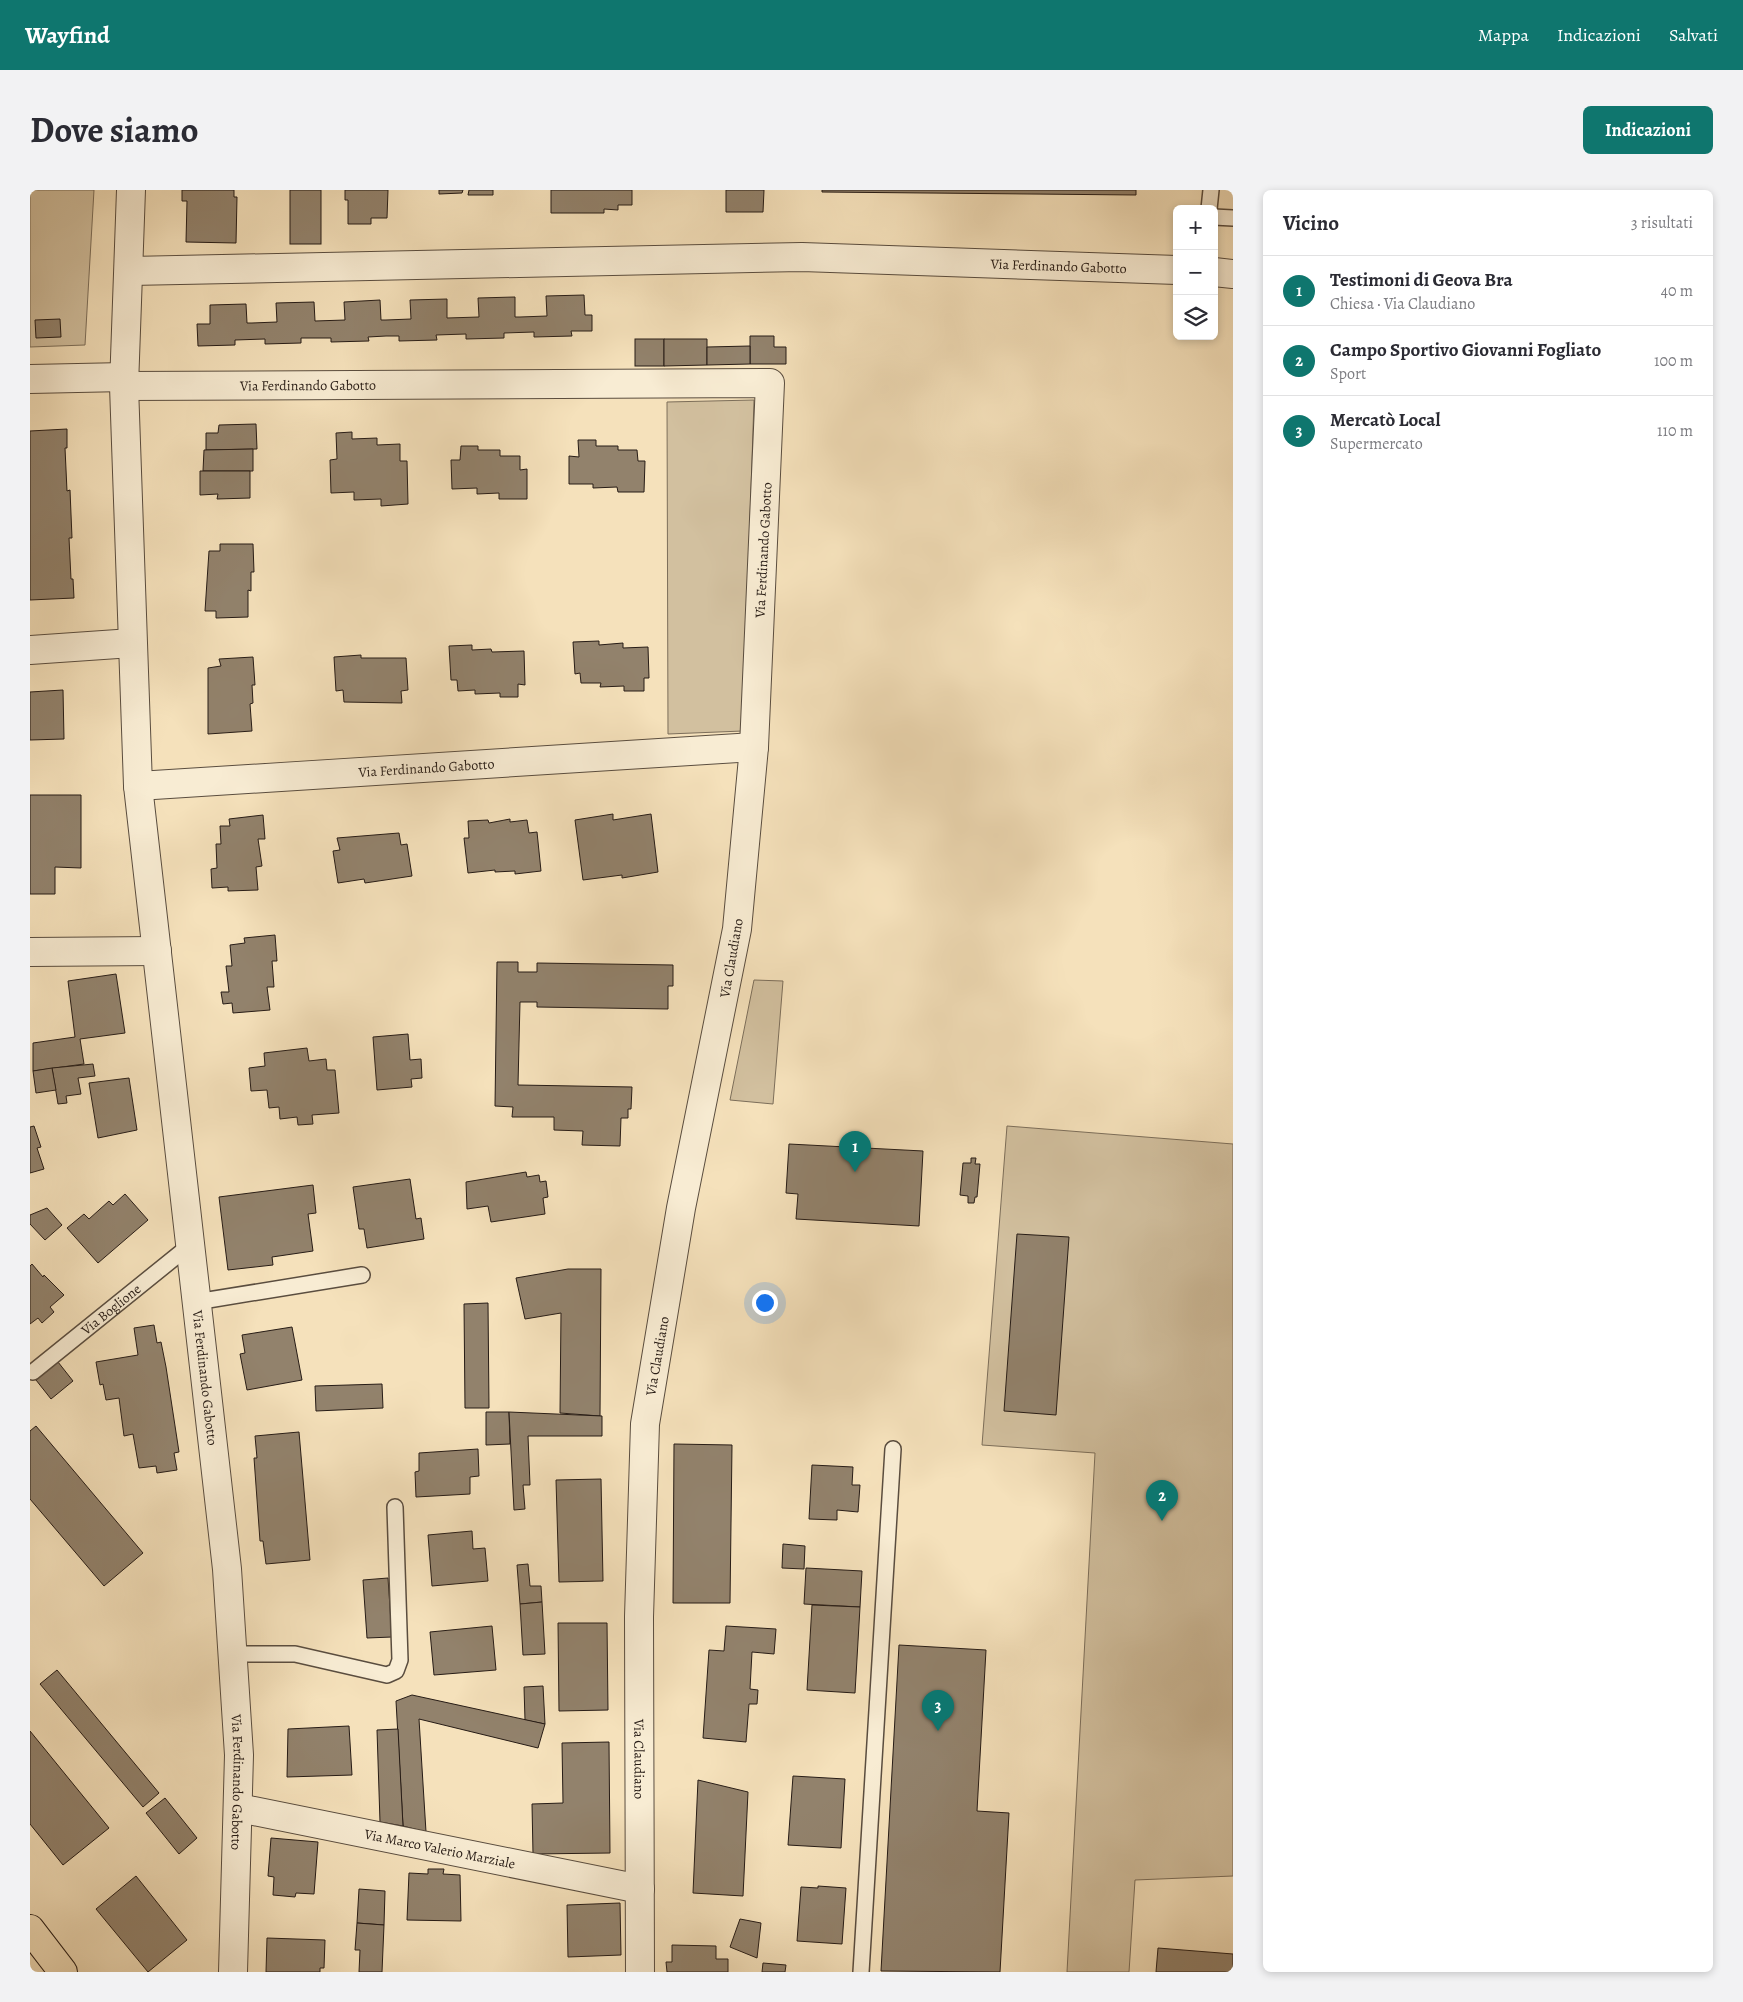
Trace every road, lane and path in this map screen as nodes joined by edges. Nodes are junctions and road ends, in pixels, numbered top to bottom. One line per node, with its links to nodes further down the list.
1 (131, 190): 7 (street, Via Ferdinando Gabotto)
2 (1211, 190): 3 (lane)
3 (1209, 205)
4 (1218, 217): 5 (lane)
5 (1233, 218)
6 (1173, 270): 7 (street, Via Ferdinando Gabotto)
7 (130, 271): 11 (street, Via Ferdinando Gabotto)
8 (1218, 272): 9 (street)
9 (1233, 274)
10 (30, 379): 11 (street, Via Ferdinando Gabotto)
11 (124, 381): 12 (street, Via Ferdinando Gabotto); 14 (street, Via Ferdinando Gabotto)
12 (132, 643): 13 (street); 15 (street, Via Ferdinando Gabotto)
13 (30, 650)
14 (754, 747): 15 (street, Via Ferdinando Gabotto); 26 (street, Via Claudiano)
15 (138, 786): 17 (street, Via Ferdinando Gabotto)
16 (30, 952): 17 (street)
17 (156, 952): 18 (street, Via Ferdinando Gabotto)
18 (190, 1246): 20 (street, Via Ferdinando Gabotto); 21 (lane, Via Boglione)
19 (362, 1275): 20 (lane)
20 (196, 1302): 24 (street, Via Ferdinando Gabotto)
21 (33, 1372)
22 (893, 1449): 31 (lane)
23 (394, 1507): 24 (lane)
24 (234, 1654): 25 (street, Via Ferdinando Gabotto)
25 (239, 1808): 26 (street, Via Marco Valerio Marziale); 29 (street, Via Ferdinando Gabotto)
26 (640, 1889): 30 (street, Via Claudiano)
27 (30, 1929): 28 (main road)
28 (57, 1966)
29 (233, 1972)
30 (640, 1972)
31 (861, 1972)

